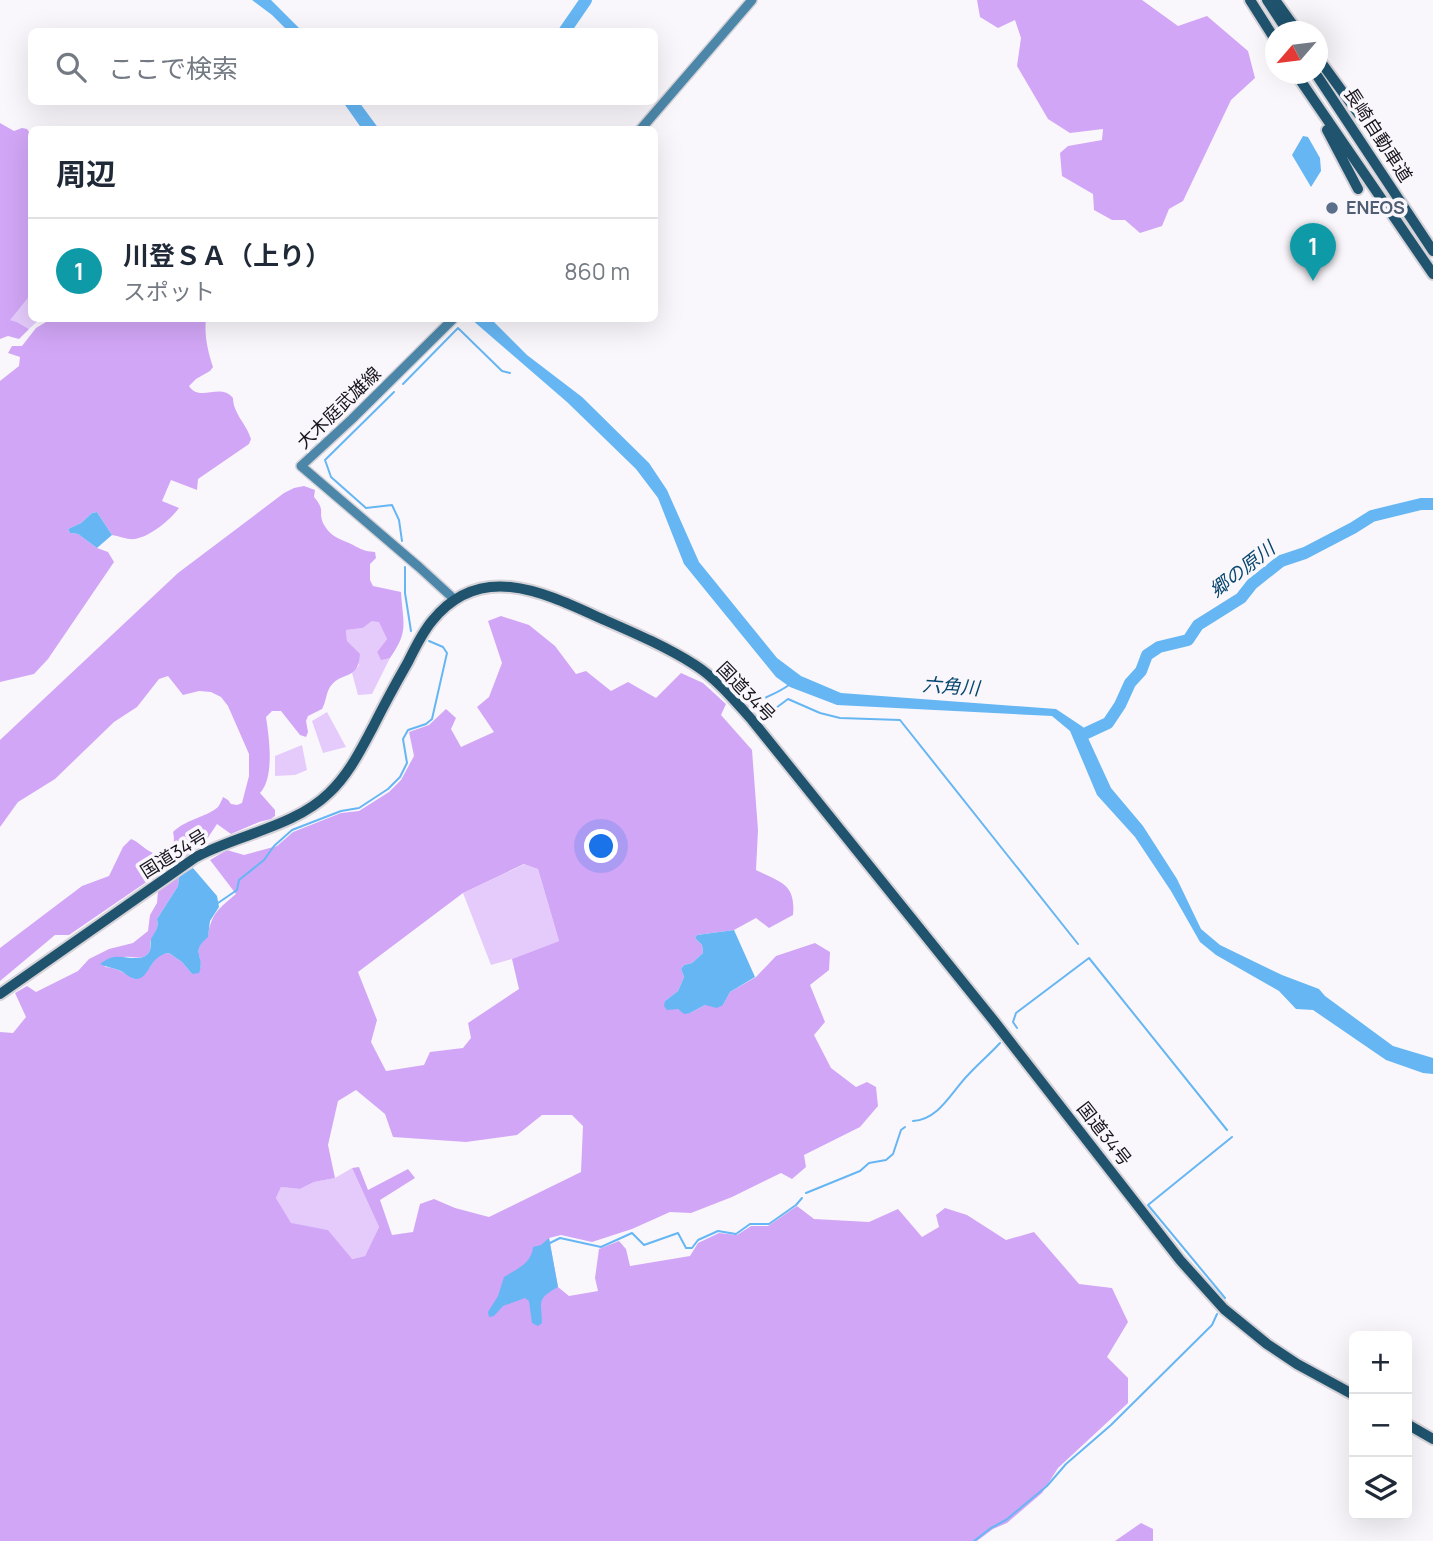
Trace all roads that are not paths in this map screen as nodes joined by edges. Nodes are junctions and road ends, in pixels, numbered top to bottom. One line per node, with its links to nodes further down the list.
1 (752, 0): 12 (main road)
2 (1250, 0): 7 (highway)
3 (1267, 0): 5 (highway)
4 (1275, 0): 6 (highway)
5 (1281, 21)
6 (1290, 21)
7 (1265, 24)
8 (1328, 72): 11 (highway)
9 (1323, 84): 14 (highway, 長崎自動車道)
10 (1304, 86): 13 (highway); 15 (highway, 長崎自動車道)
11 (1363, 120)
12 (643, 126)
13 (1358, 189)
14 (1433, 251)
15 (1433, 274)
16 (450, 322): 17 (main road, 大木庭武雄線)
17 (454, 599): 18 (highway, 国道34号); 19 (highway, 国道34号)
18 (0, 994)
19 (1352, 1394)
20 (1412, 1427): 21 (highway)
21 (1433, 1439)

